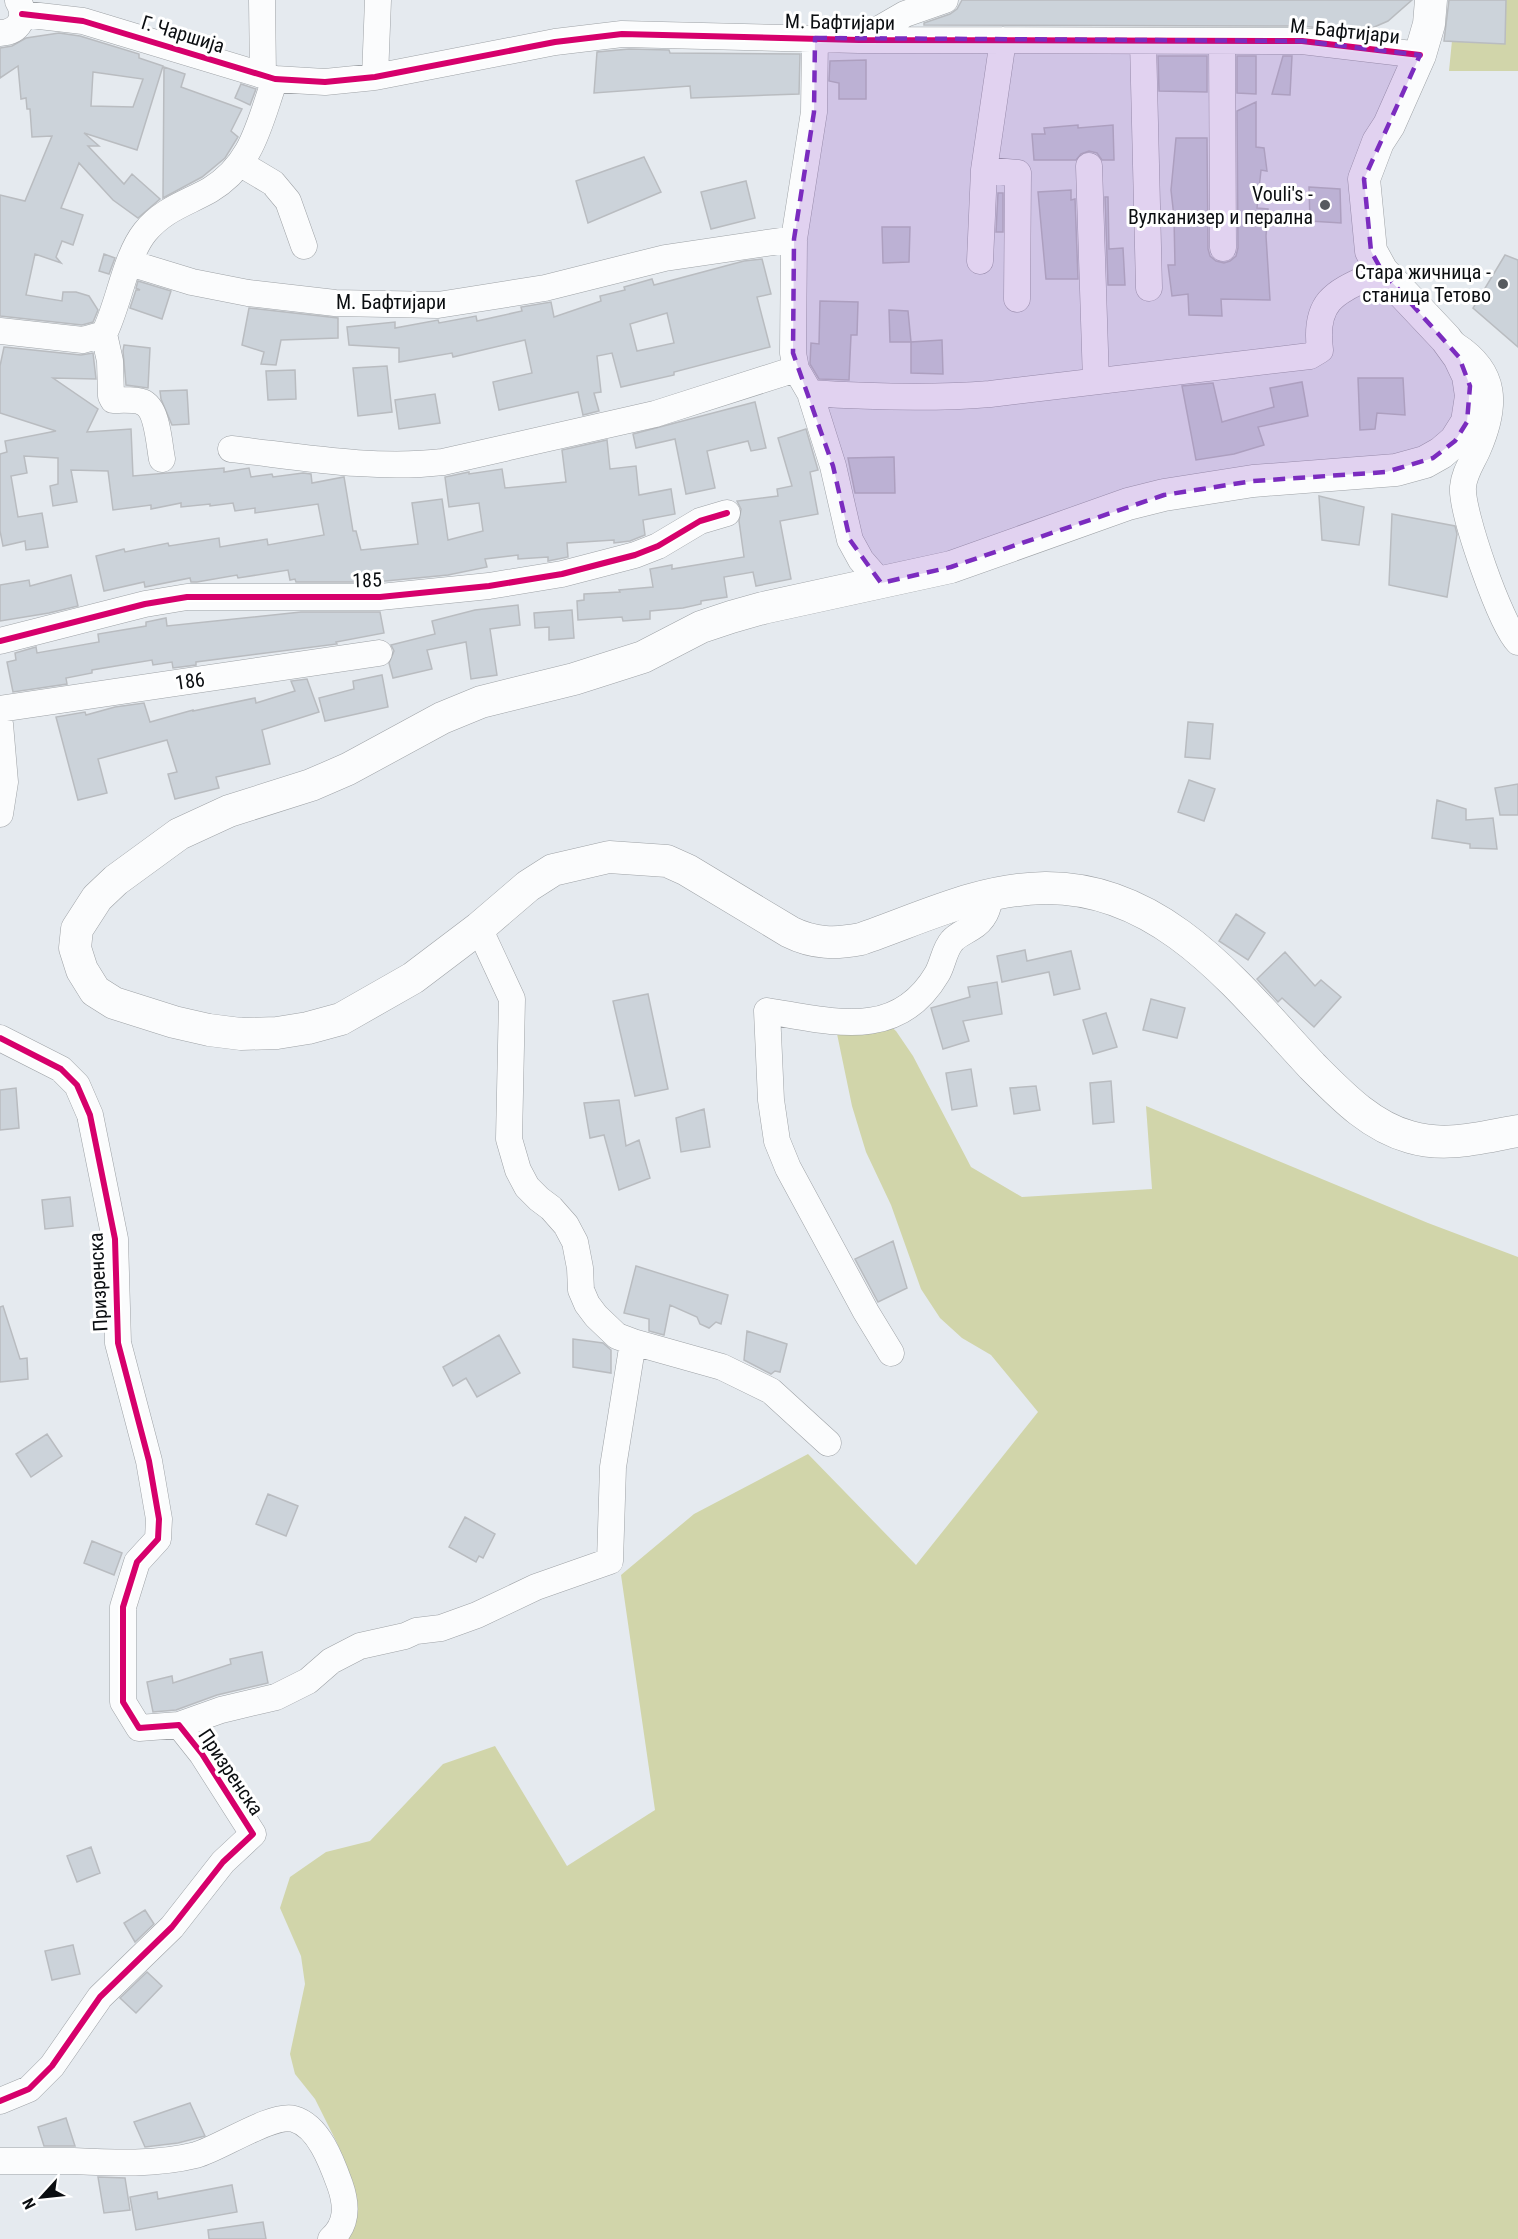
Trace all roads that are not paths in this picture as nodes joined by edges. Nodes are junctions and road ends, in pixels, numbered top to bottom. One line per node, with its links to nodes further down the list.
1 (262, 0): 13 (street)
2 (378, 0): 14 (street)
3 (945, 0): 8 (street, М. Бафтијари)
4 (1431, 0): 12 (main road)
5 (20, 7): 6 (street, Г. Чаршија); 13 (street, Г. Чаршија)
6 (0, 33)
7 (815, 38): 8 (street, М. Бафтијари); 14 (street, М. Бафтијари); 18 (street)
8 (859, 40): 9 (street, М. Бафтијари)
9 (1003, 40): 10 (street, М. Бафтијари); 17 (street)
10 (1143, 40): 11 (street, М. Бафтијари); 24 (street)
11 (1222, 41): 12 (street, М. Бафтијари); 20 (street)
12 (1420, 56): 23 (main road)
13 (269, 77): 14 (street, М. Бафтијари); 15 (street)
14 (375, 77)
15 (241, 164): 19 (street); 22 (street)
16 (1089, 166): 30 (street)
17 (984, 170): 21 (street); 25 (street)
18 (794, 239): 22 (street, М. Бафтијари); 29 (street)
19 (304, 246)
20 (1223, 248)
21 (980, 261)
22 (130, 263): 27 (street)
23 (1382, 271): 28 (main road); 30 (street)
24 (1149, 288)
25 (1017, 298)
26 (0, 331): 27 (street)
27 (104, 334): 33 (street)
28 (1446, 339): 35 (main road); 37 (street)
29 (796, 369): 31 (street); 32 (street)
30 (1096, 381): 31 (street)
31 (810, 393): 35 (street)
32 (231, 449)
33 (162, 459)
34 (727, 513): 36 (street, 185)
35 (880, 583): 43 (main road)
36 (0, 641)
37 (1518, 642)
38 (379, 653): 39 (street, 186)
39 (0, 708)
40 (0, 724): 41 (street)
41 (0, 814)
42 (991, 894): 43 (main road); 45 (main road); 47 (street)
43 (479, 928): 46 (street)
44 (0, 1038): 49 (street, Призренска)
45 (1518, 1131)
46 (633, 1342): 48 (street); 49 (street)
47 (891, 1353)
48 (828, 1443)
49 (179, 1725): 50 (street, Призренска)
50 (0, 2101)
51 (0, 2161): 52 (street)
52 (331, 2239)

